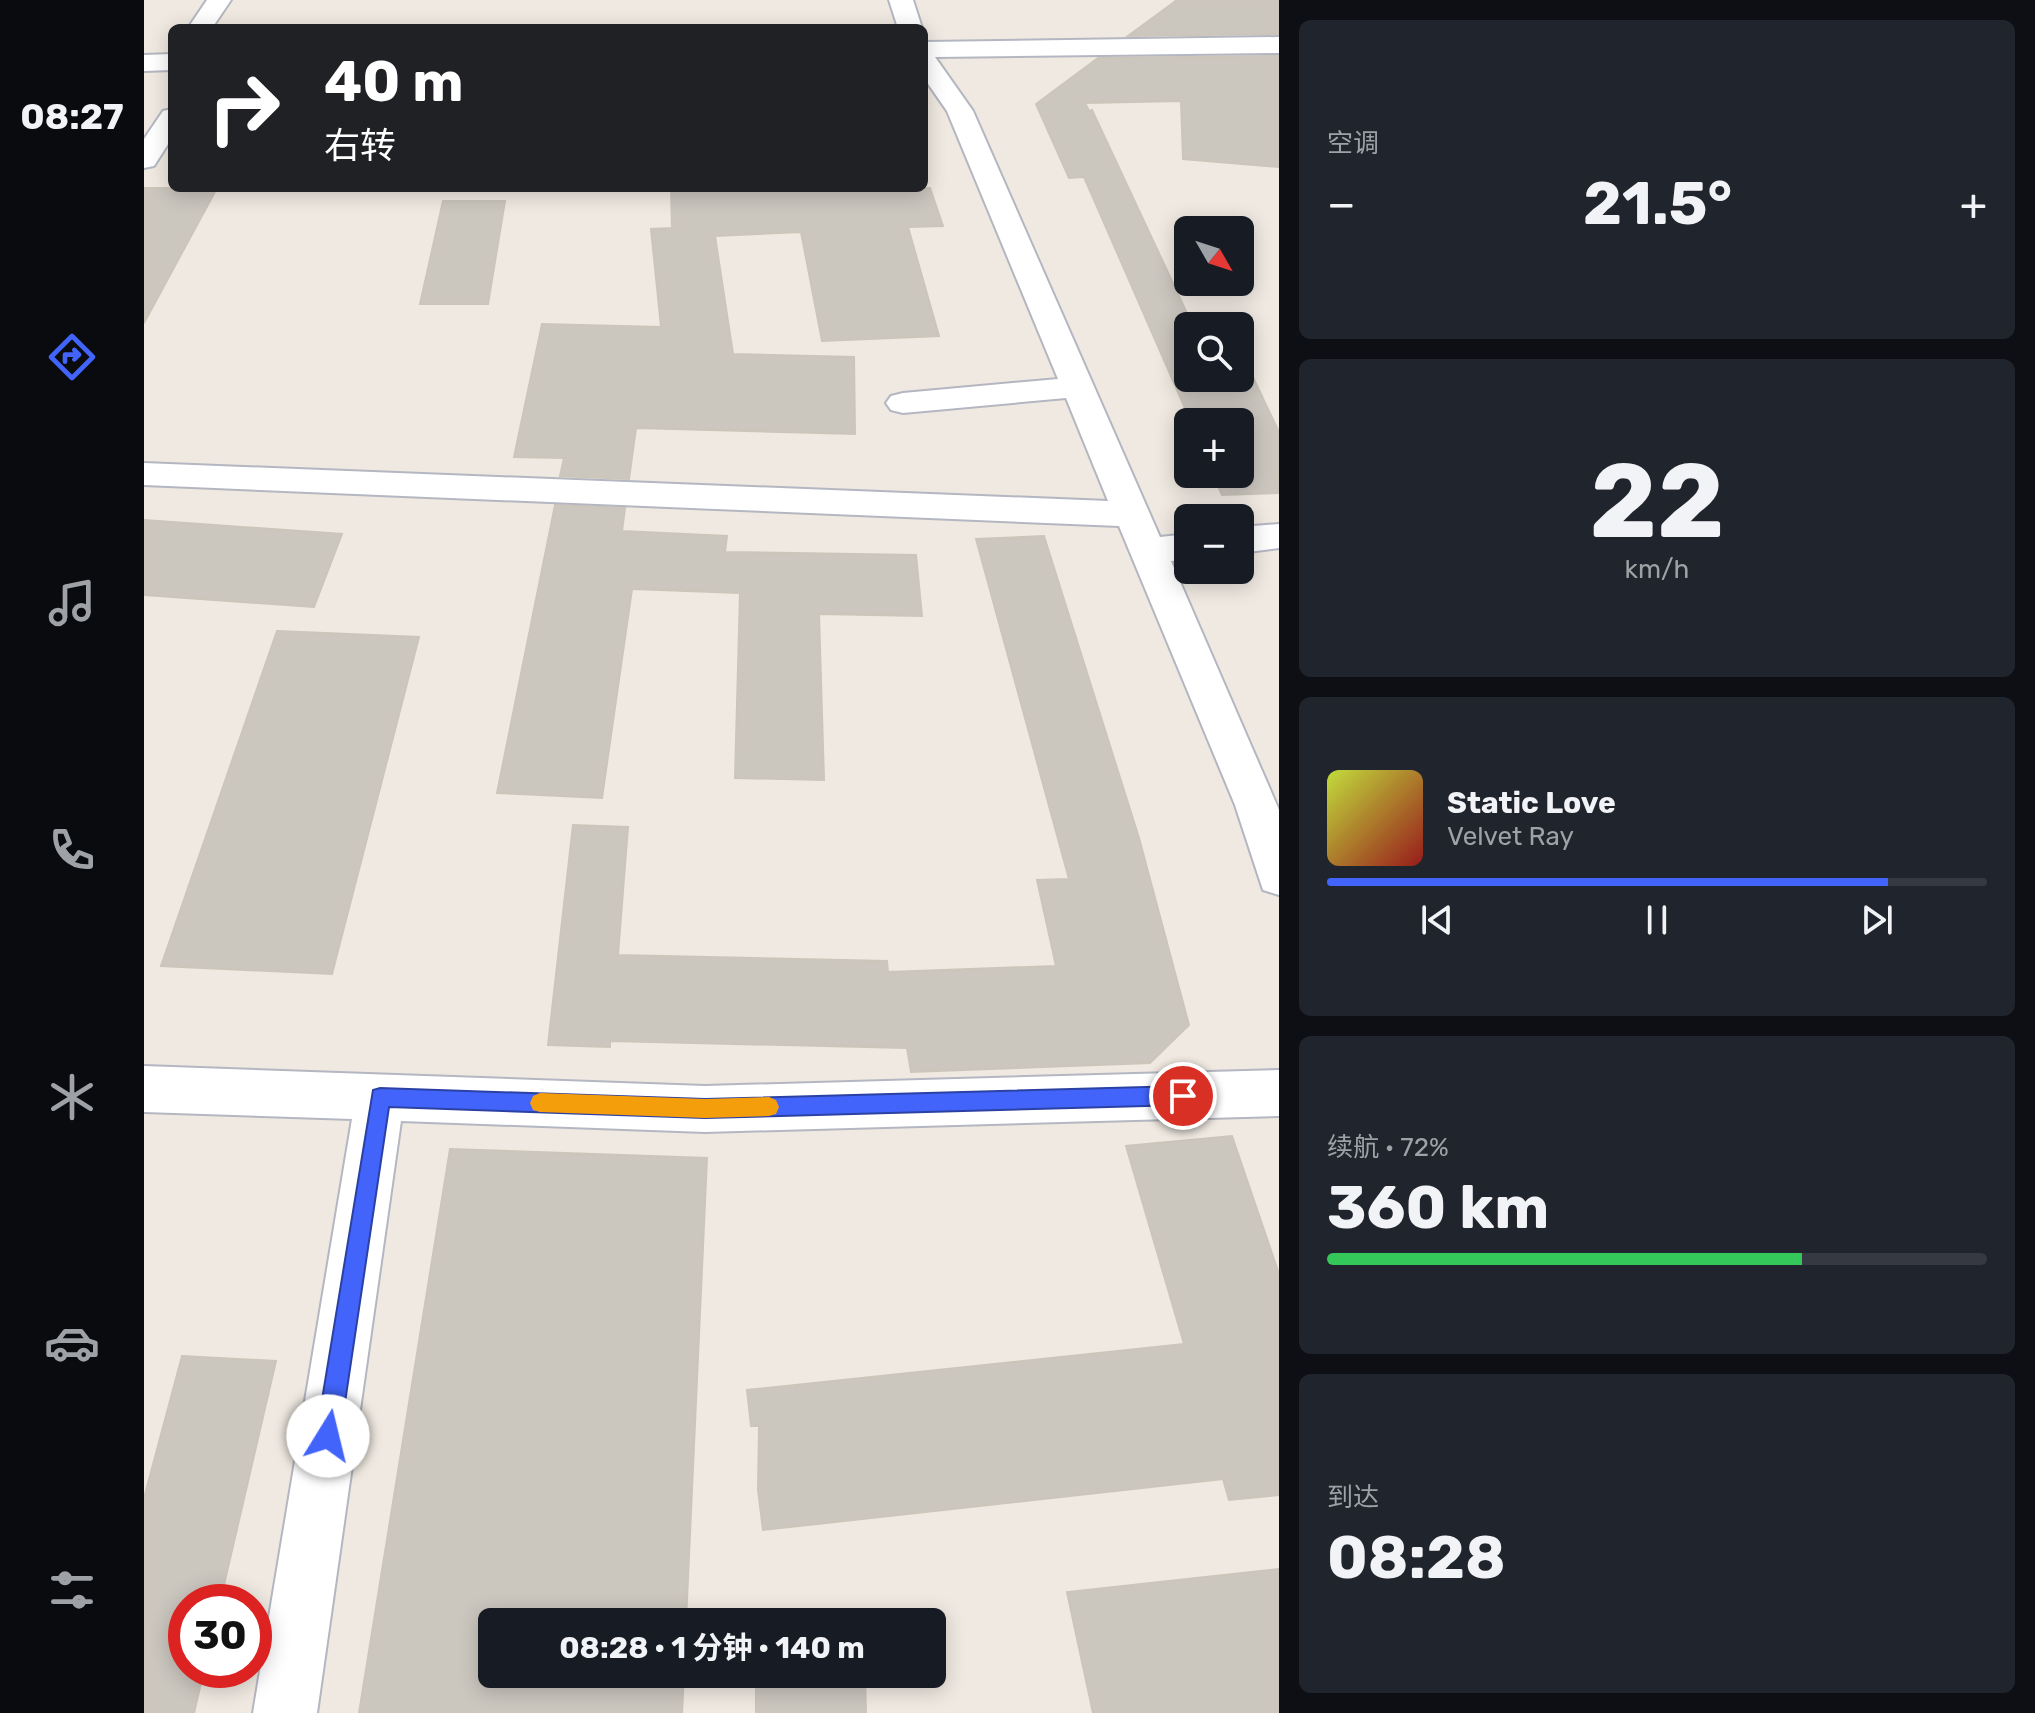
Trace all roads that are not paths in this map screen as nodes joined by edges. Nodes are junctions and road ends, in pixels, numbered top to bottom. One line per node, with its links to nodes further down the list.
1 (219, 0): 3 (street)
2 (901, 0): 4 (street)
3 (203, 24)
4 (909, 24)
5 (1279, 45): 6 (street)
6 (928, 50)
7 (168, 62): 8 (street)
8 (144, 63)
9 (928, 66): 12 (street)
10 (168, 123): 11 (street)
11 (144, 160)
12 (1078, 387): 13 (street); 15 (street)
13 (903, 403)
14 (144, 474): 15 (street)
15 (1132, 514): 19 (street)
16 (1279, 536): 17 (street)
17 (1254, 539)
18 (1174, 548): 19 (street)
19 (1148, 551): 20 (street)
20 (1279, 877)
21 (144, 1089): 23 (street)
22 (1279, 1093): 23 (street)
23 (380, 1097): 24 (street)
24 (285, 1713)

